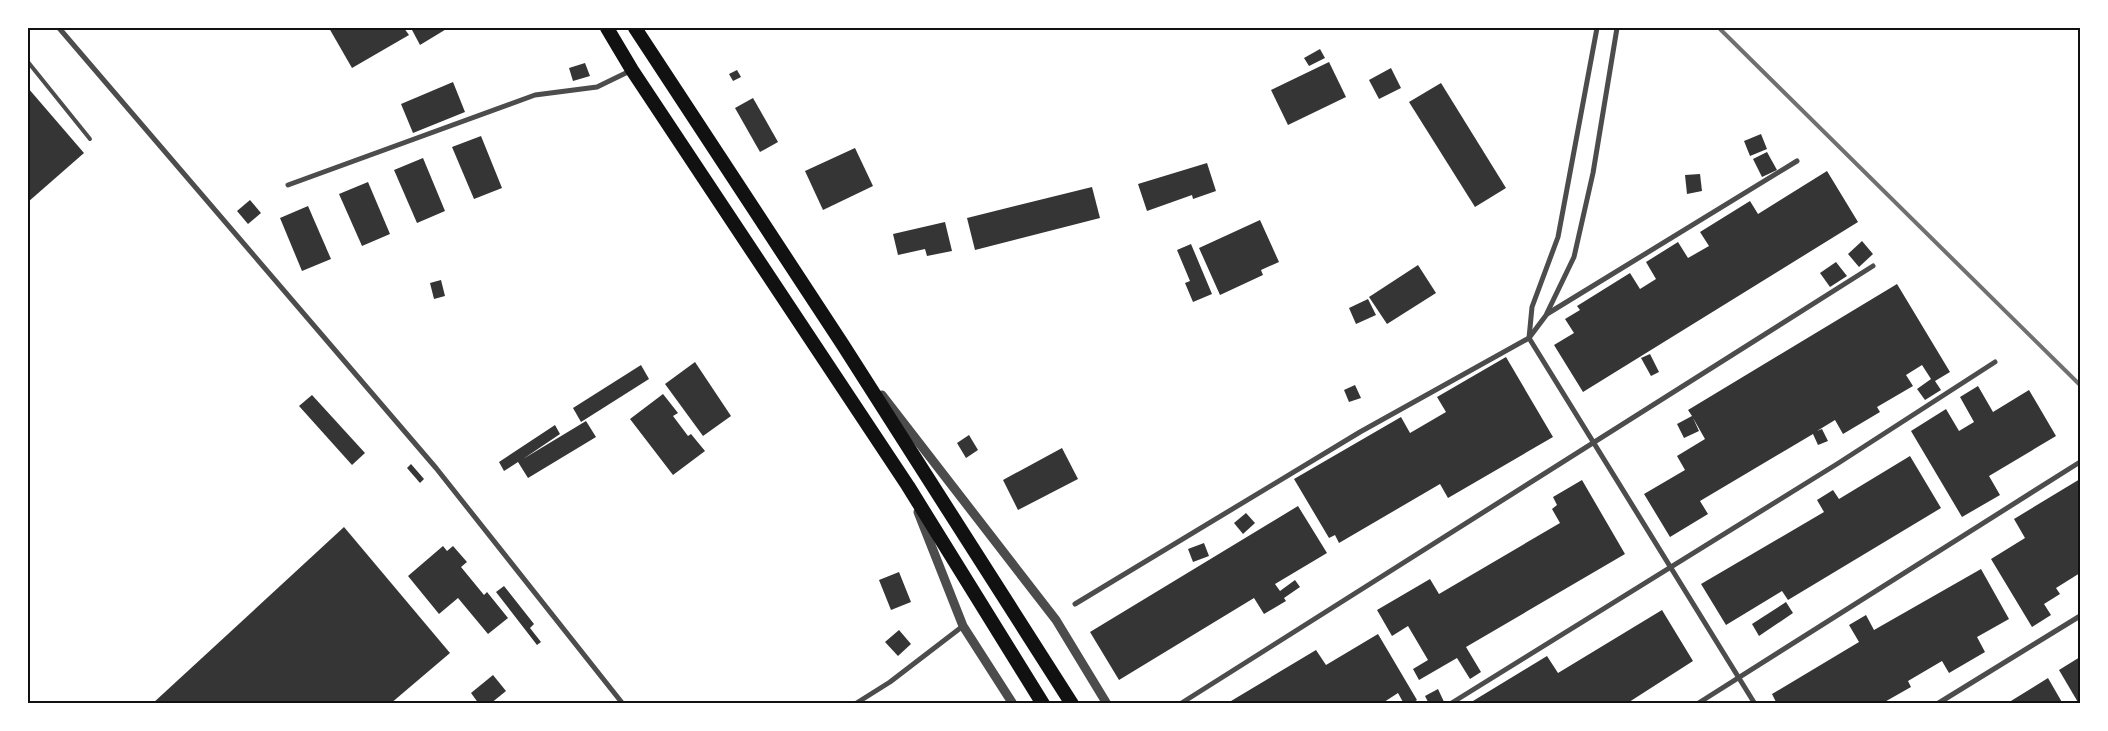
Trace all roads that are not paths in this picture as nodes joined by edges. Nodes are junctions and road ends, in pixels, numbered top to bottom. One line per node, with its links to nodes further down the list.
1 (59, 28): 25 (street)
2 (602, 28): 8 (highway)
3 (607, 28): 8 (highway)
4 (635, 28): 15 (highway)
5 (1597, 28): 14 (street)
6 (1617, 28): 13 (street)
7 (28, 62): 9 (lane)
8 (632, 70): 11 (street); 19 (highway)
9 (90, 138)
10 (1797, 161): 13 (street)
11 (288, 185)
12 (1873, 266): 17 (street)
13 (1547, 314): 14 (street)
14 (1529, 338): 17 (street); 21 (street)
15 (842, 345): 29 (highway); 30 (street)
16 (1995, 362): 20 (street)
17 (1593, 442): 20 (street); 31 (street)
18 (2080, 462): 24 (street)
19 (908, 486): 23 (street); 28 (highway)
20 (1671, 566): 24 (street); 32 (street)
21 (1075, 604)
22 (2080, 616): 35 (street)
23 (963, 626): 26 (street); 27 (street)
24 (1740, 676): 33 (street); 34 (street)
25 (623, 704)
26 (855, 704)
27 (1013, 704)
28 (1044, 704)
29 (1072, 704)
30 (1107, 704)
31 (1180, 704)
32 (1450, 704)
33 (1696, 704)
34 (1755, 704)
35 (1937, 704)

